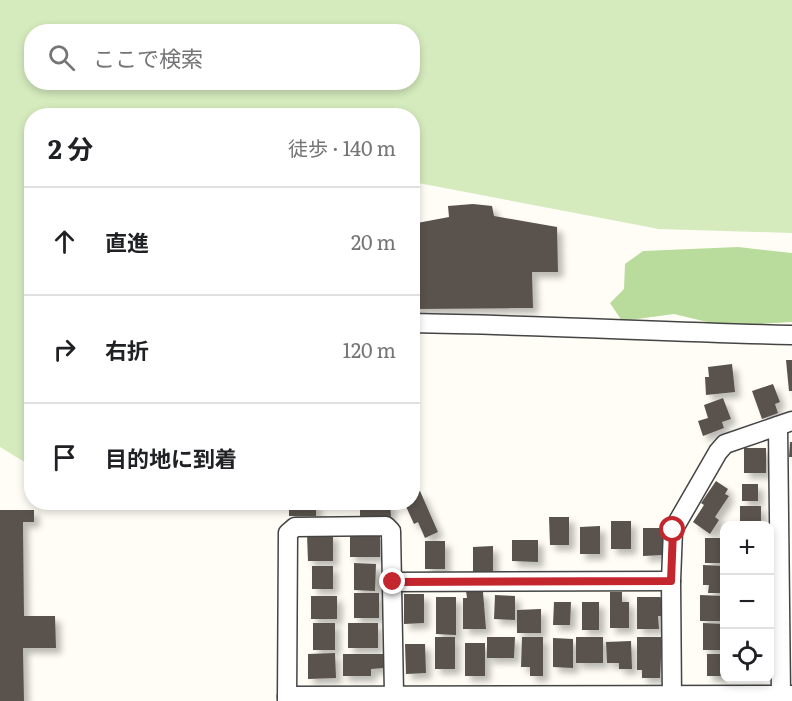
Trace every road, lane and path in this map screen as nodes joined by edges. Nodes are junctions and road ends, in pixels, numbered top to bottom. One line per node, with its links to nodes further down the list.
1 (420, 323): 2 (street)
2 (792, 335)
3 (785, 423): 4 (street); 7 (street)
4 (671, 581): 5 (street); 8 (street)
5 (393, 582): 6 (street); 9 (street)
6 (394, 694): 8 (street); 9 (street)
7 (786, 695): 8 (street)
8 (672, 697)
9 (287, 698)

